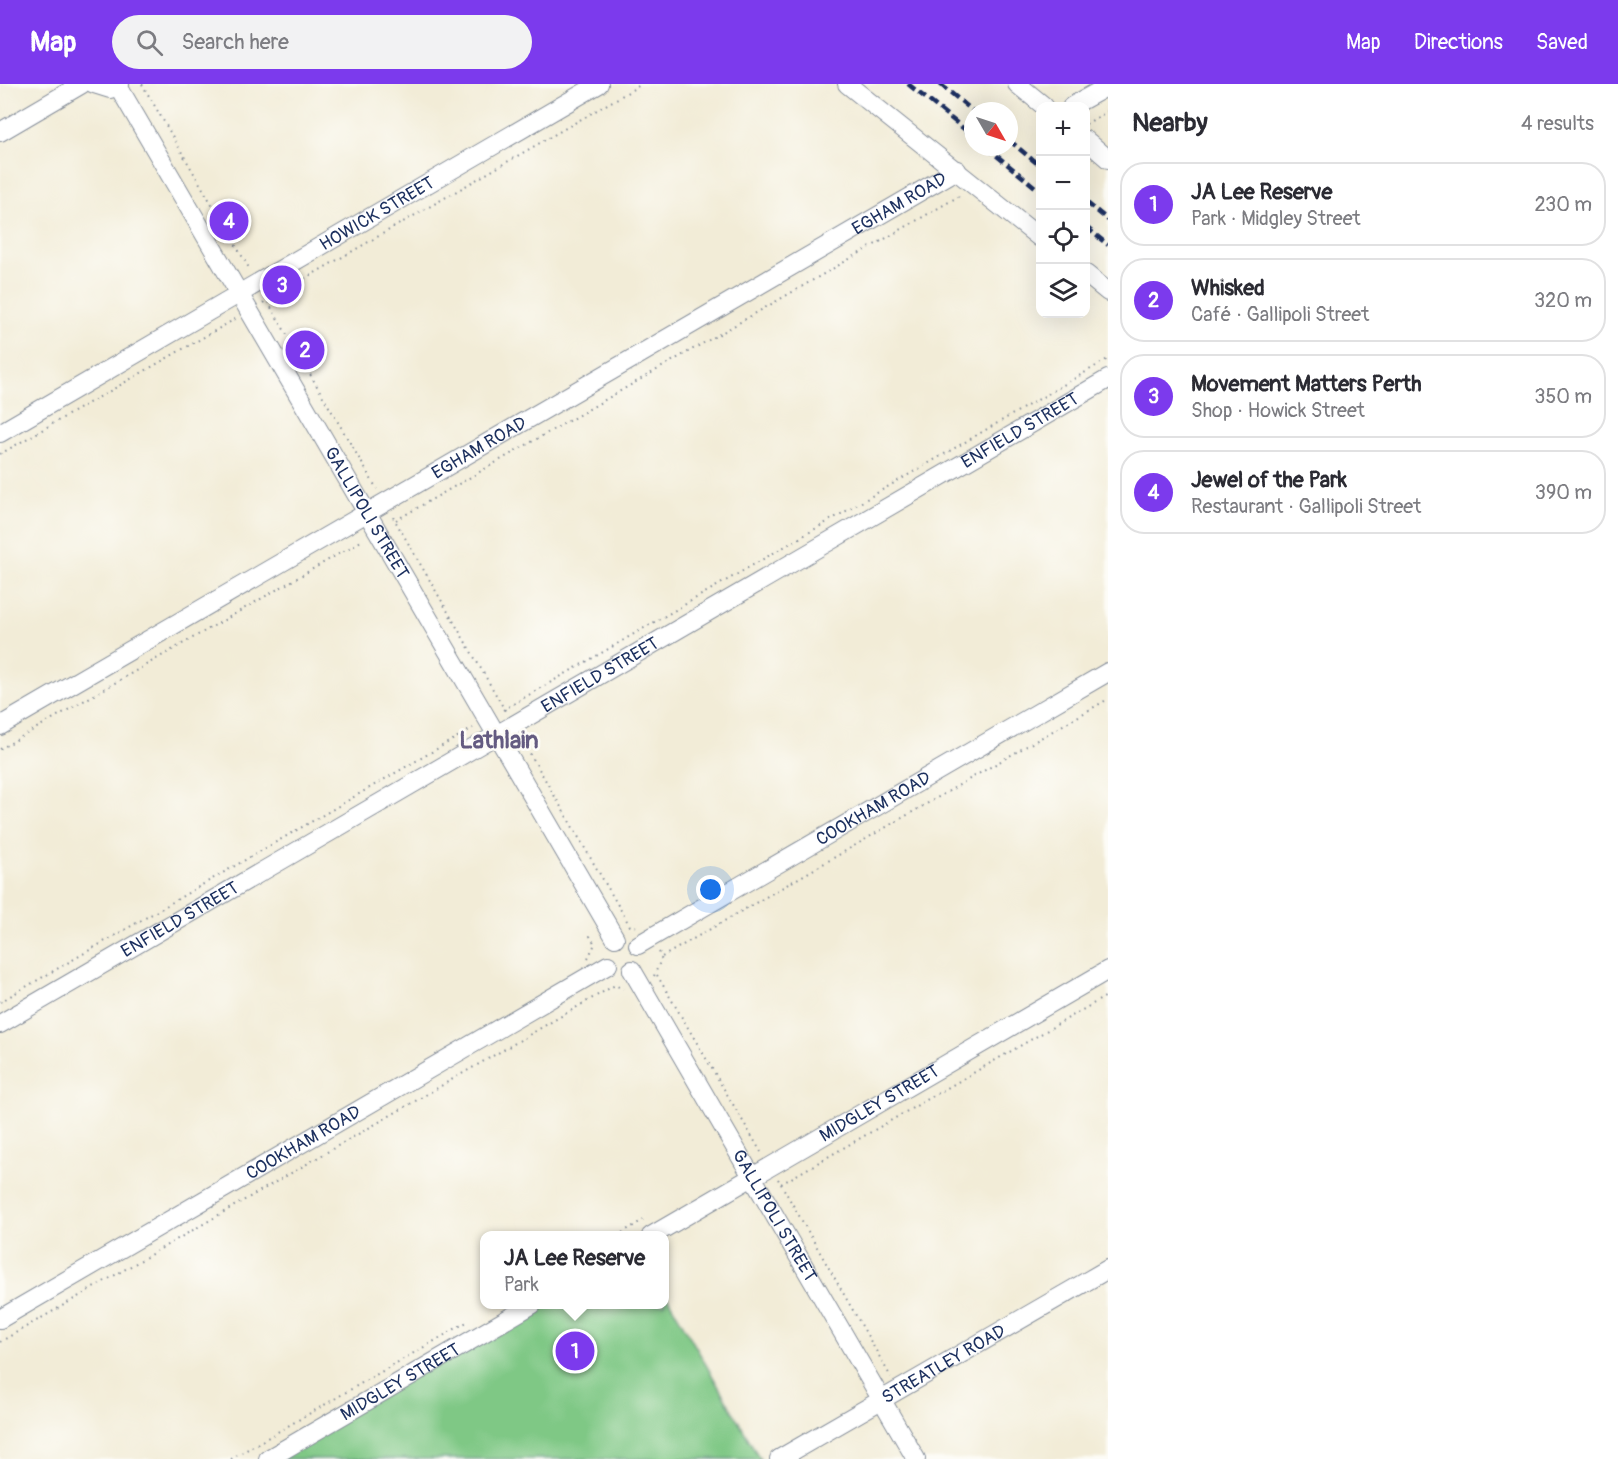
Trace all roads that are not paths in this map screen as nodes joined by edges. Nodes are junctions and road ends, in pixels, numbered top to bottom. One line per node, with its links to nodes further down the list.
1 (82, 84): 10 (street)
2 (94, 84): 6 (street)
3 (599, 84): 17 (street, HOWICK STREET)
4 (847, 84): 13 (street)
5 (1017, 84): 8 (street)
6 (119, 85): 17 (street, GALLIPOLI STREET)
7 (1108, 86): 9 (street)
8 (1039, 102)
9 (1079, 102)
10 (0, 132)
11 (1090, 143): 12 (street)
12 (1108, 159)
13 (957, 170): 14 (street); 20 (street, EGHAM ROAD)
14 (1036, 234)
15 (1090, 277): 16 (street)
16 (1108, 292)
17 (239, 295): 19 (street, HOWICK STREET); 20 (street, GALLIPOLI STREET)
18 (1108, 379): 23 (street, ENFIELD STREET)
19 (0, 433)
20 (367, 514): 22 (street, EGHAM ROAD); 23 (street, GALLIPOLI STREET)
21 (1108, 672): 25 (street, COOKHAM ROAD)
22 (0, 726)
23 (490, 728): 24 (street, GALLIPOLI STREET); 29 (street, ENFIELD STREET)
24 (611, 932): 25 (street); 26 (street)
25 (644, 941): 28 (street)
26 (602, 969): 28 (street); 34 (street, COOKHAM ROAD)
27 (1108, 970): 30 (street, MIDGLEY STREET)
28 (636, 977): 30 (street, GALLIPOLI STREET)
29 (0, 1024)
30 (751, 1177): 31 (street, MIDGLEY STREET); 35 (street, GALLIPOLI STREET)
31 (659, 1231)
32 (1108, 1269): 35 (street, STREATLEY ROAD)
33 (526, 1309): 36 (street, MIDGLEY STREET)
34 (0, 1319)
35 (881, 1400): 37 (street, STREATLEY ROAD); 38 (street, GALLIPOLI STREET)
36 (268, 1459)
37 (779, 1459)
38 (916, 1459)

